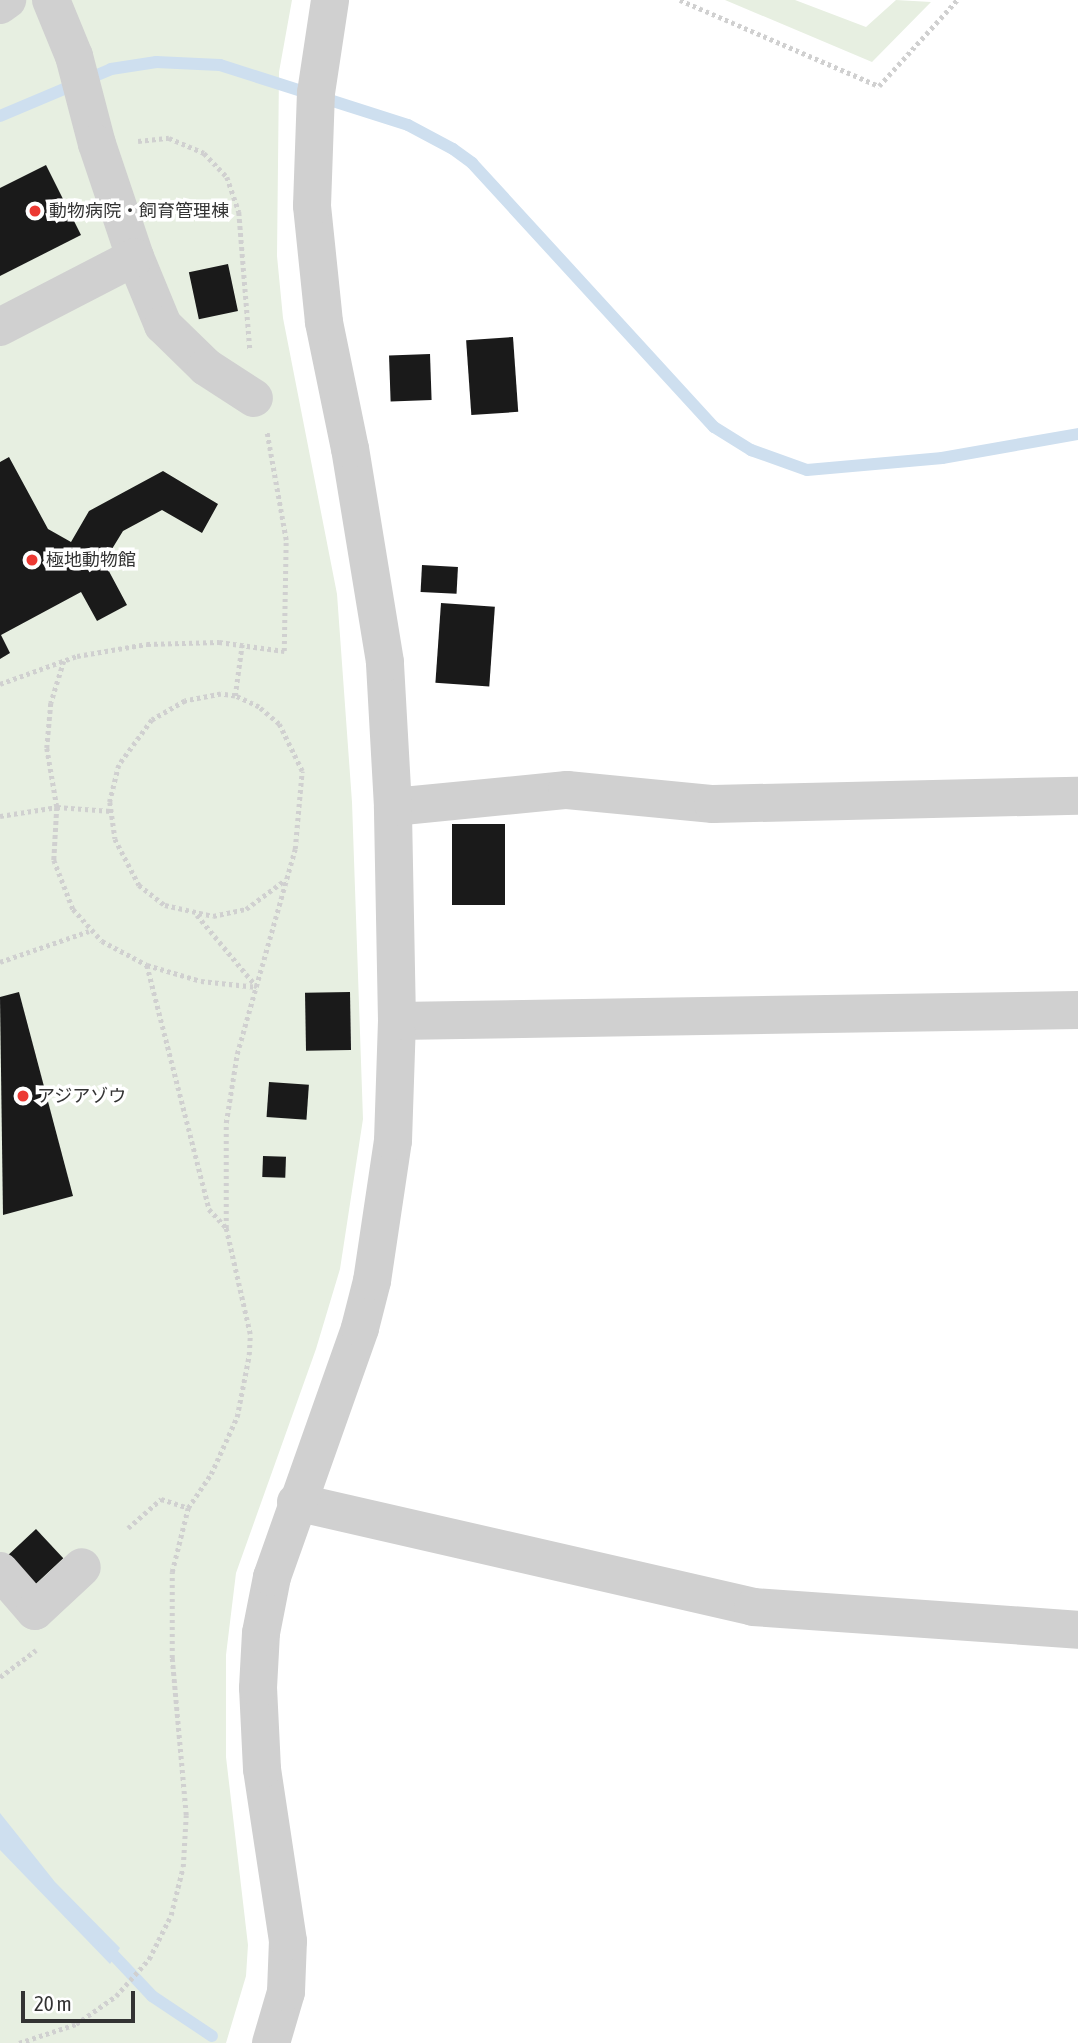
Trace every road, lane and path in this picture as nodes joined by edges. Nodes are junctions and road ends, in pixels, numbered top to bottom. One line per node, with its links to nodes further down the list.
1 (7, 0): 6 (street)
2 (51, 0): 7 (street)
3 (330, 0): 17 (street)
4 (680, 0): 5 (path)
5 (957, 0)
6 (0, 5)
7 (97, 144): 8 (street); 10 (path)
8 (135, 257): 9 (street); 10 (street)
9 (0, 327)
10 (254, 398): 11 (path)
11 (242, 644): 12 (path); 14 (path)
12 (64, 661): 13 (path); 16 (path)
13 (0, 684)
14 (235, 696): 18 (path); 20 (path)
15 (1078, 796): 17 (street)
16 (57, 807): 18 (path); 19 (path); 22 (path)
17 (393, 807): 27 (street)
18 (111, 811): 21 (path)
19 (0, 816)
20 (285, 880): 21 (path); 25 (path)
21 (197, 915): 25 (path)
22 (89, 931): 23 (path); 24 (path)
23 (0, 962)
24 (146, 965): 25 (path); 28 (path)
25 (257, 987): 28 (path)
26 (1078, 1010): 27 (street)
27 (397, 1021): 29 (street)
28 (226, 1228): 30 (path)
29 (296, 1502): 34 (street); 35 (street)
30 (188, 1508): 31 (path); 36 (path)
31 (128, 1528)
32 (82, 1567): 33 (street)
33 (0, 1571)
34 (1078, 1630)
35 (278, 2041)
36 (19, 2043)

